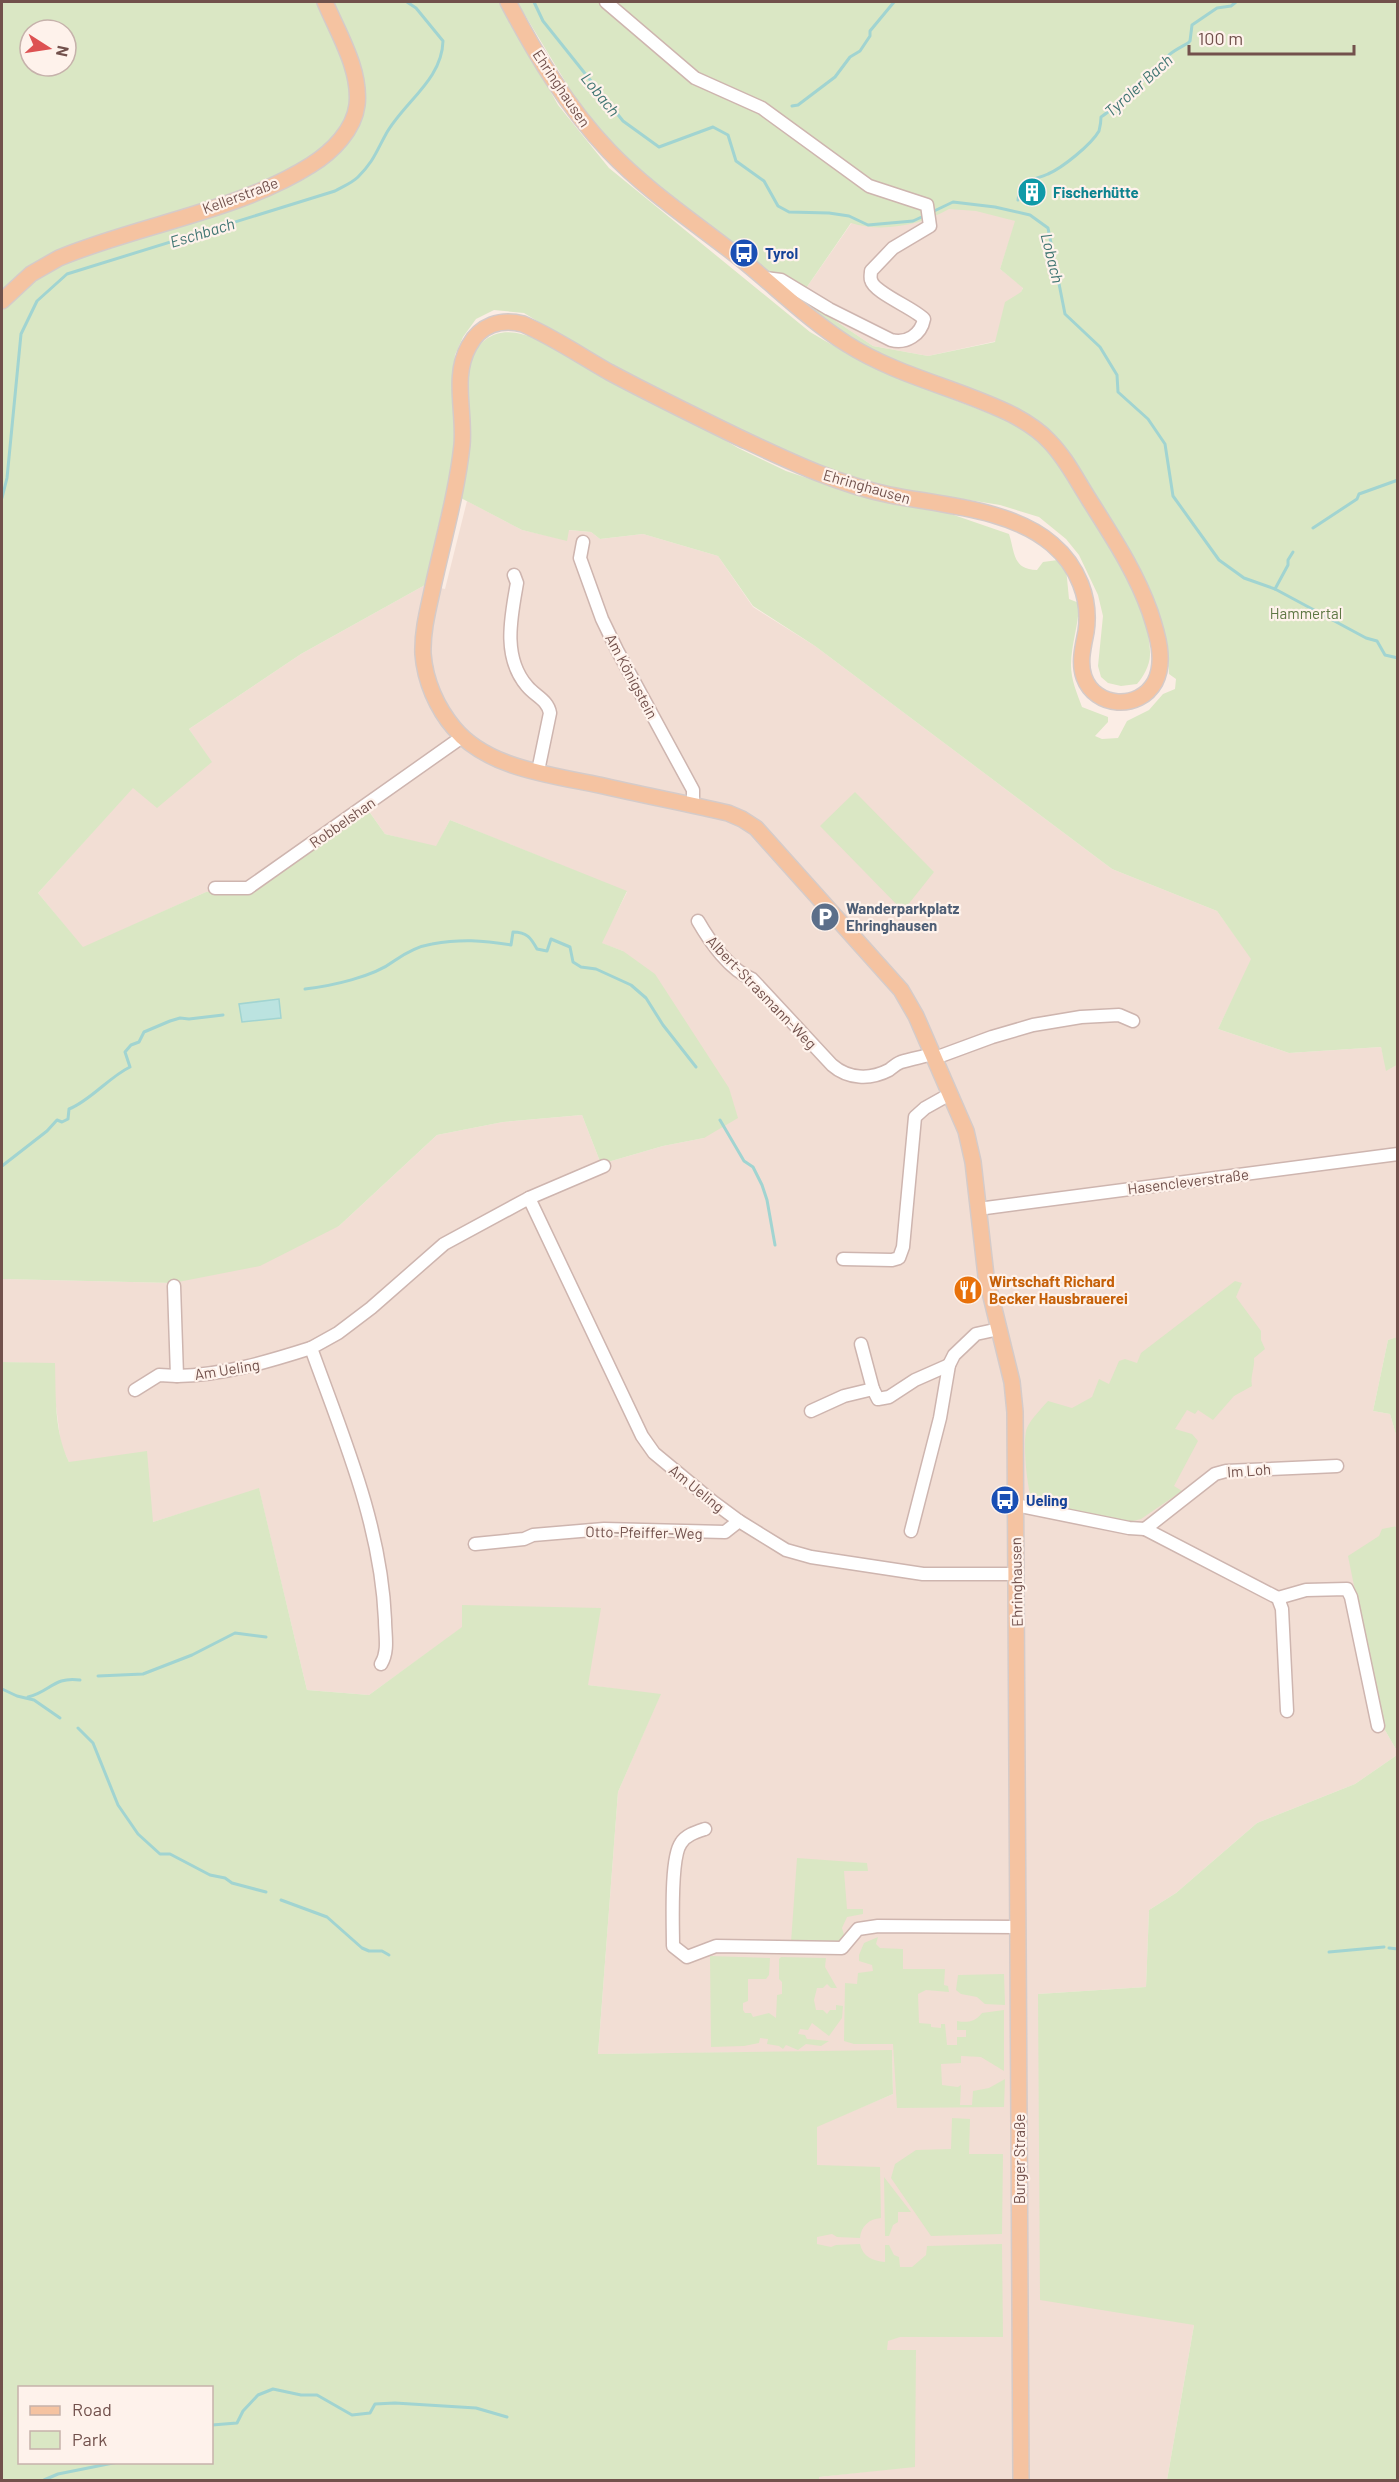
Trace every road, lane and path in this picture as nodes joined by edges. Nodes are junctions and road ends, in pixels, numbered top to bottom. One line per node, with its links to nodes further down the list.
1 (325, 2): 5 (main road, Kellerstraße)
2 (508, 2): 4 (main road, Ehringhausen)
3 (606, 2): 4 (street)
4 (765, 278): 8 (main road, Ehringhausen)
5 (2, 301)
6 (583, 542): 10 (street, Am Königstein)
7 (514, 575): 9 (street)
8 (462, 737): 9 (main road, Ehringhausen); 11 (street, Robbelshan)
9 (538, 771): 10 (main road, Ehringhausen)
10 (693, 805): 14 (main road, Ehringhausen)
11 (215, 888)
12 (698, 921): 14 (street, Albert-Strasmann-Weg)
13 (1133, 1021): 14 (street)
14 (934, 1056): 15 (main road, Ehringhausen)
15 (950, 1094): 19 (main road, Ehringhausen); 20 (street)
16 (1398, 1154): 19 (street, Hasencleverstraße)
17 (604, 1166): 18 (street, Am Ueling)
18 (529, 1198): 24 (street, Am Ueling); 32 (street, Am Ueling)
19 (978, 1209): 22 (main road, Ehringhausen)
20 (843, 1259)
21 (174, 1286): 26 (street, Am Ueling)
22 (999, 1329): 25 (street); 31 (main road, Ehringhausen)
23 (861, 1344): 27 (street)
24 (311, 1348): 26 (street, Am Ueling); 38 (street)
25 (949, 1365): 27 (street); 34 (street)
26 (177, 1376): 28 (street, Am Ueling)
27 (873, 1389): 29 (street)
28 (135, 1390)
29 (812, 1411)
30 (1337, 1466): 33 (street, Im Loh)
31 (1015, 1505): 33 (street); 36 (main road, Ehringhausen)
32 (739, 1521): 35 (street, Otto-Pfeiffer-Weg); 36 (street, Am Ueling)
33 (1145, 1529): 37 (street)
34 (911, 1531)
35 (475, 1544)
36 (1016, 1574): 42 (main road, Ehringhausen)
37 (1278, 1598): 39 (street); 40 (street)
38 (381, 1664)
39 (1287, 1711)
40 (1377, 1726)
41 (705, 1830): 43 (street)
42 (1018, 1837): 43 (main road, Burger Straße)
43 (1016, 1927): 44 (main road, Burger Straße)
44 (1021, 2481)

